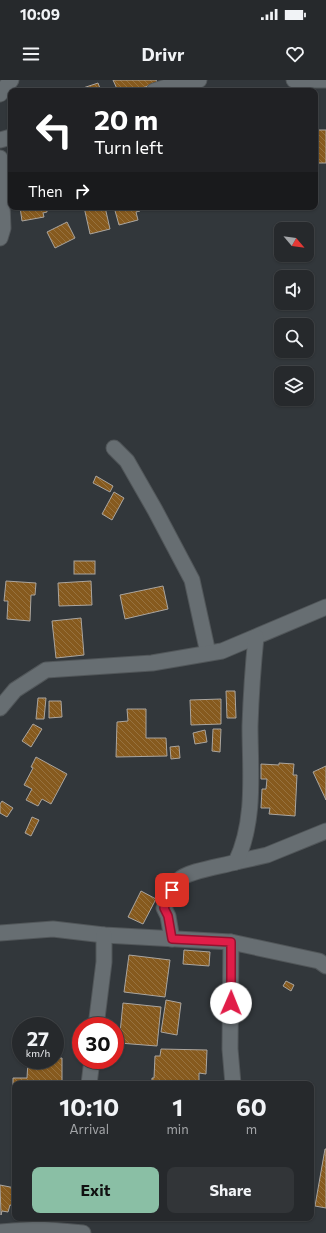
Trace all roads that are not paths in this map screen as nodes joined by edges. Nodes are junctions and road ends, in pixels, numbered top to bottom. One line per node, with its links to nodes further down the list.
1 (11, 80): 6 (street)
2 (199, 80): 5 (street)
3 (294, 80): 4 (street)
4 (326, 80)
5 (163, 88)
6 (0, 94)
7 (0, 158): 8 (street)
8 (0, 238)
9 (114, 448): 12 (street)
10 (326, 607): 11 (street)
11 (256, 637): 12 (street); 15 (street)
12 (208, 653): 13 (street)
13 (0, 708)
14 (326, 831): 15 (street)
15 (236, 862): 18 (street)
16 (0, 933): 17 (street)
17 (104, 935): 18 (street); 21 (street)
18 (172, 939): 19 (street)
19 (231, 942): 20 (street); 24 (street)
20 (326, 966)
21 (97, 1017)
22 (91, 1069): 23 (street)
23 (89, 1081)
24 (233, 1081)
25 (78, 1228): 26 (street)
26 (0, 1232)

